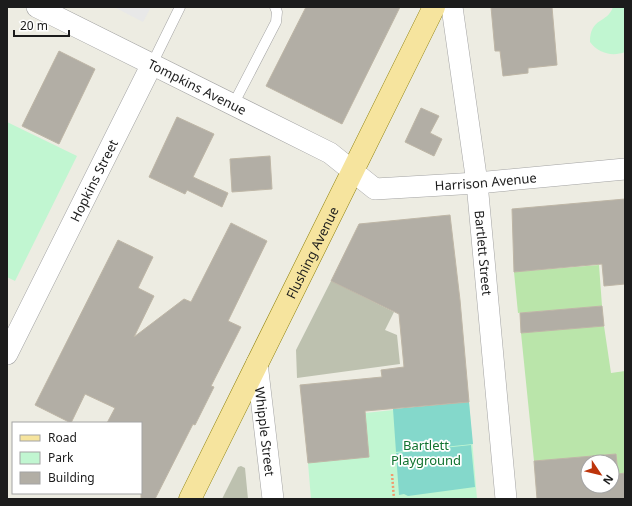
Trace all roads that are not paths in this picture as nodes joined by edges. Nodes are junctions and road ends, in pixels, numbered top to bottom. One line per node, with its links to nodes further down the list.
1 (37, 7): 6 (street, Tompkins Avenue)
2 (180, 7): 6 (lane, Hopkins Street)
3 (275, 7): 7 (lane)
4 (434, 7): 9 (main road, Flushing Avenue)
5 (452, 7): 10 (street, Bartlett Street)
6 (152, 64): 7 (street, Tompkins Avenue); 11 (street, Hopkins Street)
7 (233, 105): 9 (street, Tompkins Avenue)
8 (625, 169): 10 (street, Harrison Avenue)
9 (353, 172): 10 (street, Harrison Avenue); 12 (main road, Flushing Avenue)
10 (477, 183): 15 (street, Bartlett Street)
11 (7, 354)
12 (257, 363): 13 (main road, Flushing Avenue); 14 (street, Whipple Street)
13 (190, 499)
14 (273, 499)
15 (506, 499)

